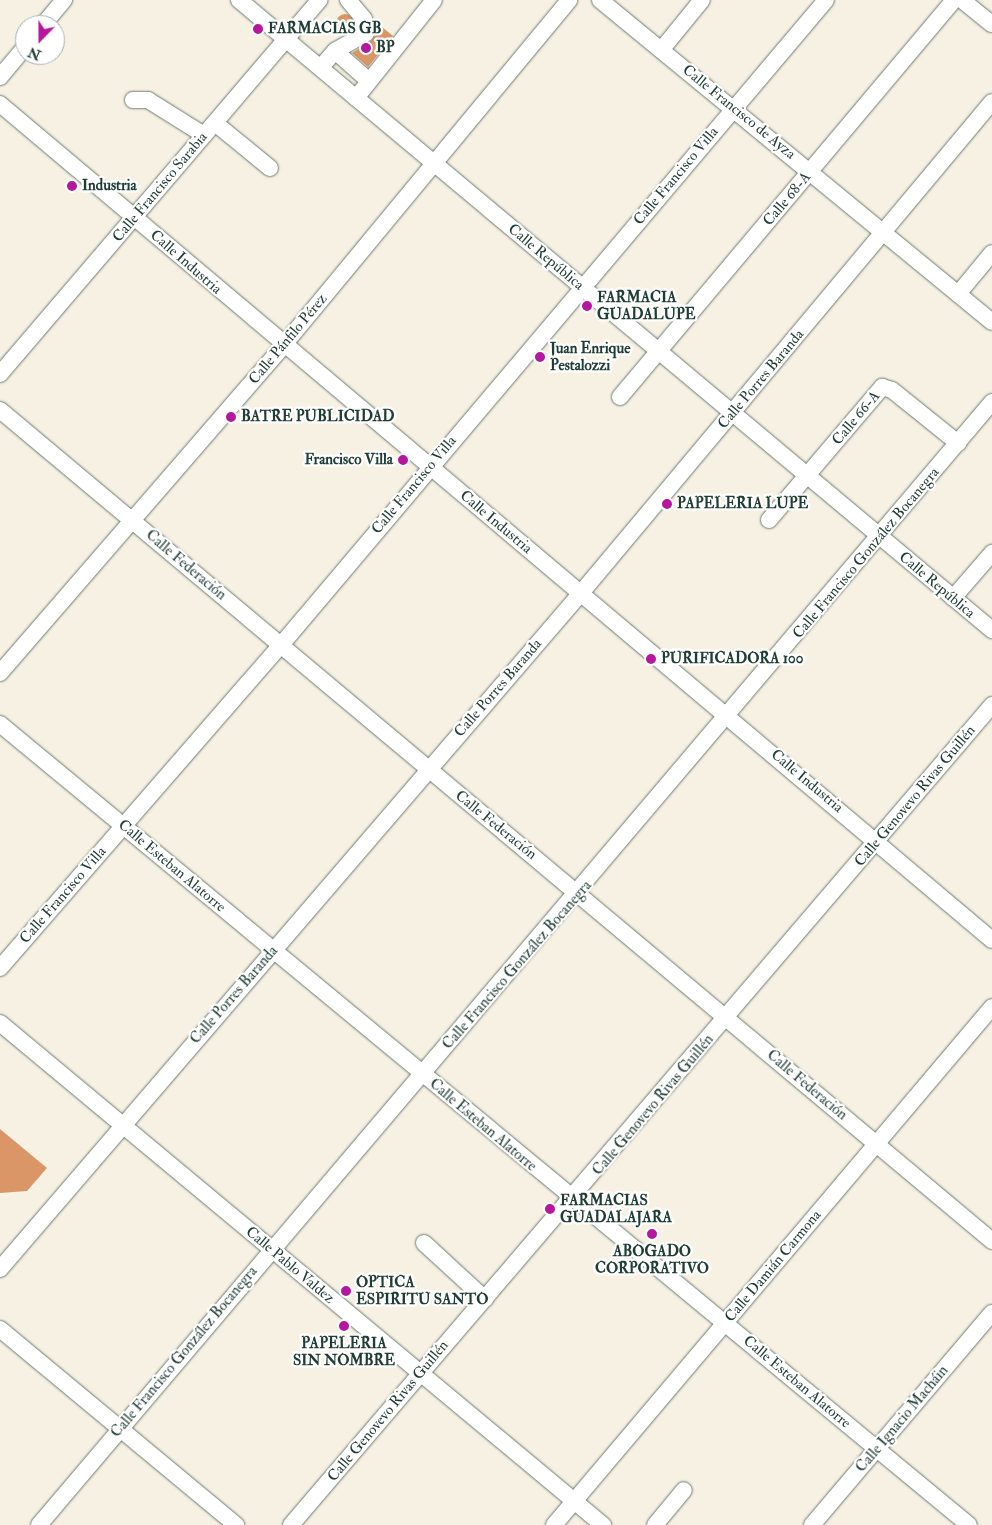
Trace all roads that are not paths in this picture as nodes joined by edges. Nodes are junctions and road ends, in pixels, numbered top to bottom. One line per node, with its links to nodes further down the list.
1 (64, 0): 12 (street)
2 (239, 0): 14 (street, Calle República)
3 (319, 0): 14 (street, Calle Francisco Sarabia)
4 (348, 0): 16 (street)
5 (434, 0): 20 (street)
6 (569, 0): 27 (street, Calle Pánfilo Pérez)
7 (600, 0): 15 (street, Calle Francisco de Ayza)
8 (702, 0): 15 (street)
9 (826, 0): 25 (street, Calle Francisco Villa)
10 (954, 0): 29 (street, Calle 68-A)
11 (962, 0): 13 (street)
12 (51, 15)
13 (992, 24)
14 (286, 39): 18 (street, Calle República); 26 (street, Calle Francisco Sarabia)
15 (662, 49): 25 (street, Calle Francisco de Ayza)
16 (335, 51): 18 (street); 20 (street)
17 (15, 59): 19 (street)
18 (321, 67): 21 (street, Calle República)
19 (0, 77)
20 (369, 81): 21 (street)
21 (356, 98): 27 (street, Calle República)
22 (133, 100): 26 (street)
23 (992, 102): 31 (street, Calle Porres Baranda)
24 (0, 104): 30 (street, Calle Industria)
25 (734, 108): 29 (street, Calle Francisco de Ayza); 33 (street, Calle Francisco Villa)
26 (210, 129): 28 (street); 30 (street, Calle Francisco Sarabia)
27 (435, 164): 33 (street, Calle República); 36 (street, Calle Pánfilo Pérez)
28 (270, 168)
29 (810, 172): 31 (street, Calle Francisco de Ayza); 37 (street, Calle 68-A)
30 (134, 218): 36 (street, Calle Industria); 38 (street, Calle Francisco Sarabia)
31 (883, 233): 34 (street, Calle Francisco de Ayza); 42 (street, Calle Porres Baranda)
32 (992, 253): 34 (street)
33 (582, 287): 37 (street, Calle República); 44 (street, Calle Francisco Villa)
34 (958, 294): 35 (street, Calle Francisco de Ayza)
35 (992, 322)
36 (284, 346): 44 (street, Calle Industria); 46 (street, Calle Pánfilo Pérez)
37 (659, 352): 39 (street, Calle 68-A); 42 (street, Calle República)
38 (0, 374)
39 (620, 398)
40 (992, 402): 43 (street, Calle Francisco González Bocanegra)
41 (0, 410): 46 (street, Calle Federación)
42 (732, 413): 45 (street, Calle República); 50 (street, Calle Porres Baranda)
43 (958, 443): 45 (street, Calle 66-A); 48 (street, Calle Francisco González Bocanegra)
44 (429, 467): 50 (street, Calle Industria); 53 (street, Calle Francisco Villa)
45 (807, 476): 47 (street); 48 (street, Calle República)
46 (132, 520): 53 (street, Calle Federación); 54 (street, Calle Pánfilo Pérez)
47 (769, 520)
48 (880, 536): 51 (street, Calle República); 56 (street, Calle Francisco González Bocanegra)
49 (992, 553): 51 (street)
50 (581, 593): 56 (street, Calle Industria); 58 (street, Calle Porres Baranda)
51 (953, 598): 52 (street, Calle República)
52 (992, 630)
53 (281, 645): 58 (street, Calle Federación); 59 (street, Calle Francisco Villa)
54 (0, 673)
55 (992, 705): 60 (street, Calle Genovevo Rivas Guillén)
56 (729, 715): 60 (street, Calle Industria); 61 (street, Calle Francisco González Bocanegra)
57 (0, 724): 59 (street, Calle Esteban Alatorre)
58 (428, 769): 61 (street, Calle Federación); 63 (street, Calle Porres Baranda)
59 (122, 826): 63 (street, Calle Esteban Alatorre); 64 (street, Calle Francisco Villa)
60 (877, 840): 62 (street, Calle Industria); 66 (street, Calle Genovevo Rivas Guillén)
61 (579, 893): 66 (street, Calle Federación); 68 (street, Calle Francisco González Bocanegra)
62 (992, 940)
63 (273, 950): 68 (street, Calle Esteban Alatorre); 69 (street, Calle Porres Baranda)
64 (0, 968)
65 (992, 1007): 70 (street, Calle Damián Carmona)
66 (726, 1017): 70 (street, Calle Federación); 71 (street, Calle Genovevo Rivas Guillén)
67 (0, 1023): 69 (street, Calle Pablo Valdez)
68 (422, 1075): 71 (street, Calle Esteban Alatorre); 74 (street, Calle Francisco González Bocanegra)
69 (122, 1125): 74 (street, Calle Pablo Valdez); 75 (street, Calle Porres Baranda)
70 (877, 1144): 72 (street, Calle Federación); 78 (street, Calle Damián Carmona)
71 (573, 1200): 76 (street, Calle Genovevo Rivas Guillén); 78 (street, Calle Esteban Alatorre)
72 (992, 1241)
73 (424, 1243): 76 (street)
74 (271, 1249): 80 (street, Calle Pablo Valdez); 81 (street, Calle Francisco González Bocanegra)
75 (0, 1269)
76 (485, 1299): 80 (street, Calle Genovevo Rivas Guillén)
77 (992, 1313): 82 (street, Calle Ignacio Macháin)
78 (725, 1323): 82 (street, Calle Esteban Alatorre); 84 (street, Calle Damián Carmona)
79 (0, 1329): 81 (street)
80 (420, 1373): 84 (street, Calle Pablo Valdez); 87 (street, Calle Genovevo Rivas Guillén)
81 (119, 1428): 85 (street, Calle Francisco González Bocanegra); 86 (street)
82 (877, 1448): 91 (street, Calle Ignacio Macháin); 92 (street, Calle Esteban Alatorre)
83 (684, 1490): 90 (street)
84 (574, 1501): 88 (street, Calle Damián Carmona); 89 (street, Calle Pablo Valdez)
85 (46, 1522)
86 (236, 1525)
87 (291, 1525)
88 (554, 1525)
89 (602, 1525)
90 (655, 1525)
91 (812, 1525)
92 (969, 1525)

